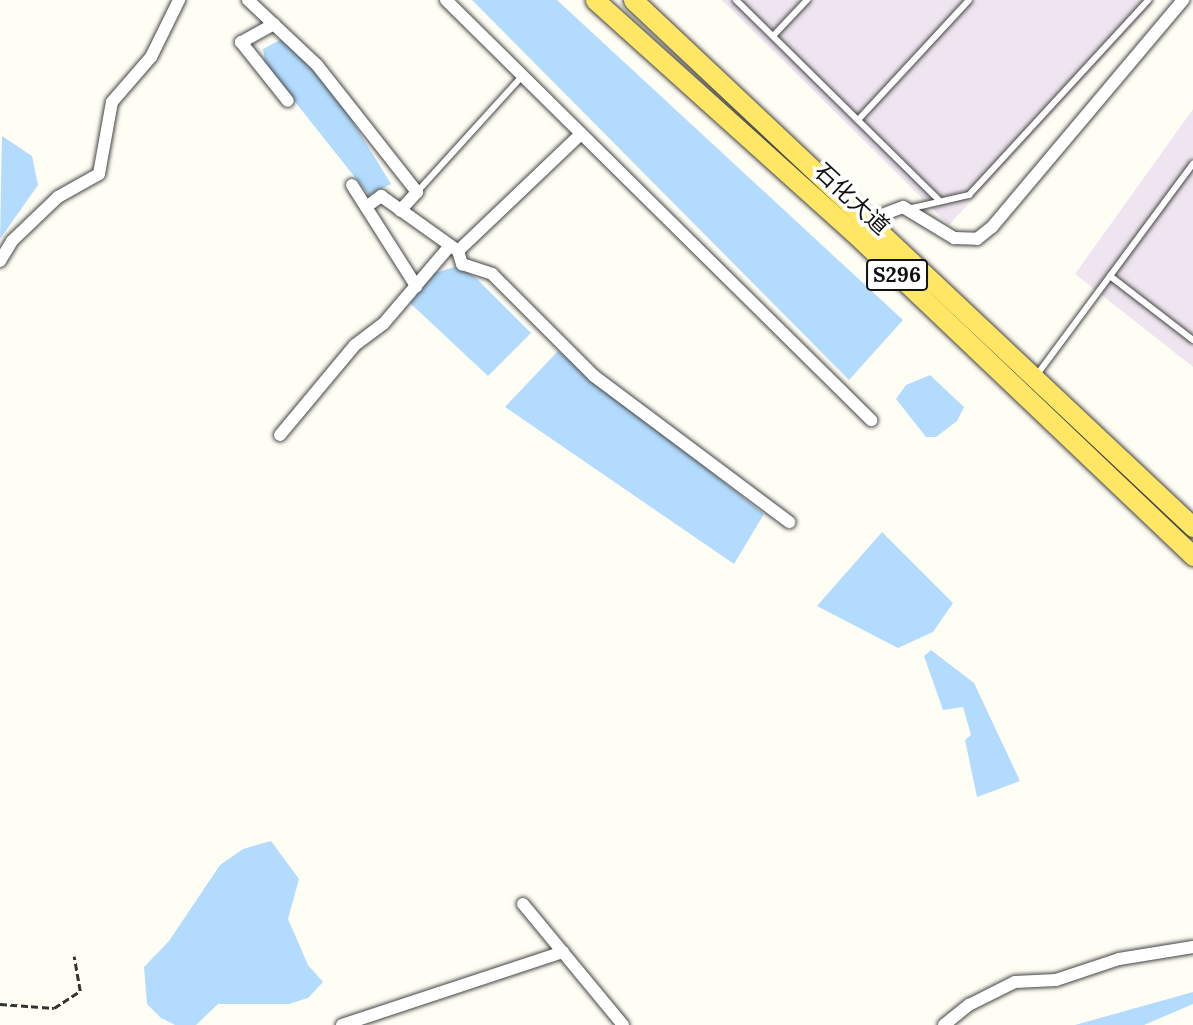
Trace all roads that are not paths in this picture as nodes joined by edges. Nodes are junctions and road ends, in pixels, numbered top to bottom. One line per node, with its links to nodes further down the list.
1 (179, 0): 26 (street)
2 (248, 0): 11 (street)
3 (446, 0): 13 (street)
4 (595, 0): 24 (main road, 石化大道 / S296)
5 (633, 0): 24 (main road, 石化大道 / S296)
6 (736, 0): 12 (lane)
7 (807, 0): 12 (lane)
8 (969, 0): 15 (lane)
9 (1148, 0): 20 (lane)
10 (1182, 0): 22 (street)
11 (274, 24): 14 (street); 19 (street)
12 (773, 36): 15 (lane)
13 (522, 76): 16 (street); 19 (lane)
14 (288, 101)
15 (858, 120): 20 (lane)
16 (580, 135): 25 (street); 31 (street)
17 (1193, 164): 27 (lane)
18 (352, 185): 21 (street)
19 (417, 192): 23 (street)
20 (938, 200): 22 (lane)
21 (366, 207): 23 (street); 28 (street)
22 (908, 209): 24 (street)
23 (400, 211): 25 (street)
24 (860, 226): 30 (main road, 石化大道 / S296); 35 (main road, 石化大道 / S296)
25 (453, 250): 28 (street); 33 (street)
26 (0, 261)
27 (1110, 276): 29 (lane); 30 (lane)
28 (416, 286): 32 (street)
29 (1193, 340)
30 (1034, 379): 34 (main road, 石化大道 / S296)
31 (871, 419)
32 (280, 435)
33 (789, 522)
34 (1193, 527)
35 (1193, 556)
36 (523, 904): 38 (street)
37 (1193, 947): 41 (street)
38 (563, 953): 39 (street); 40 (street)
39 (342, 1025)
40 (623, 1025)
41 (944, 1025)

